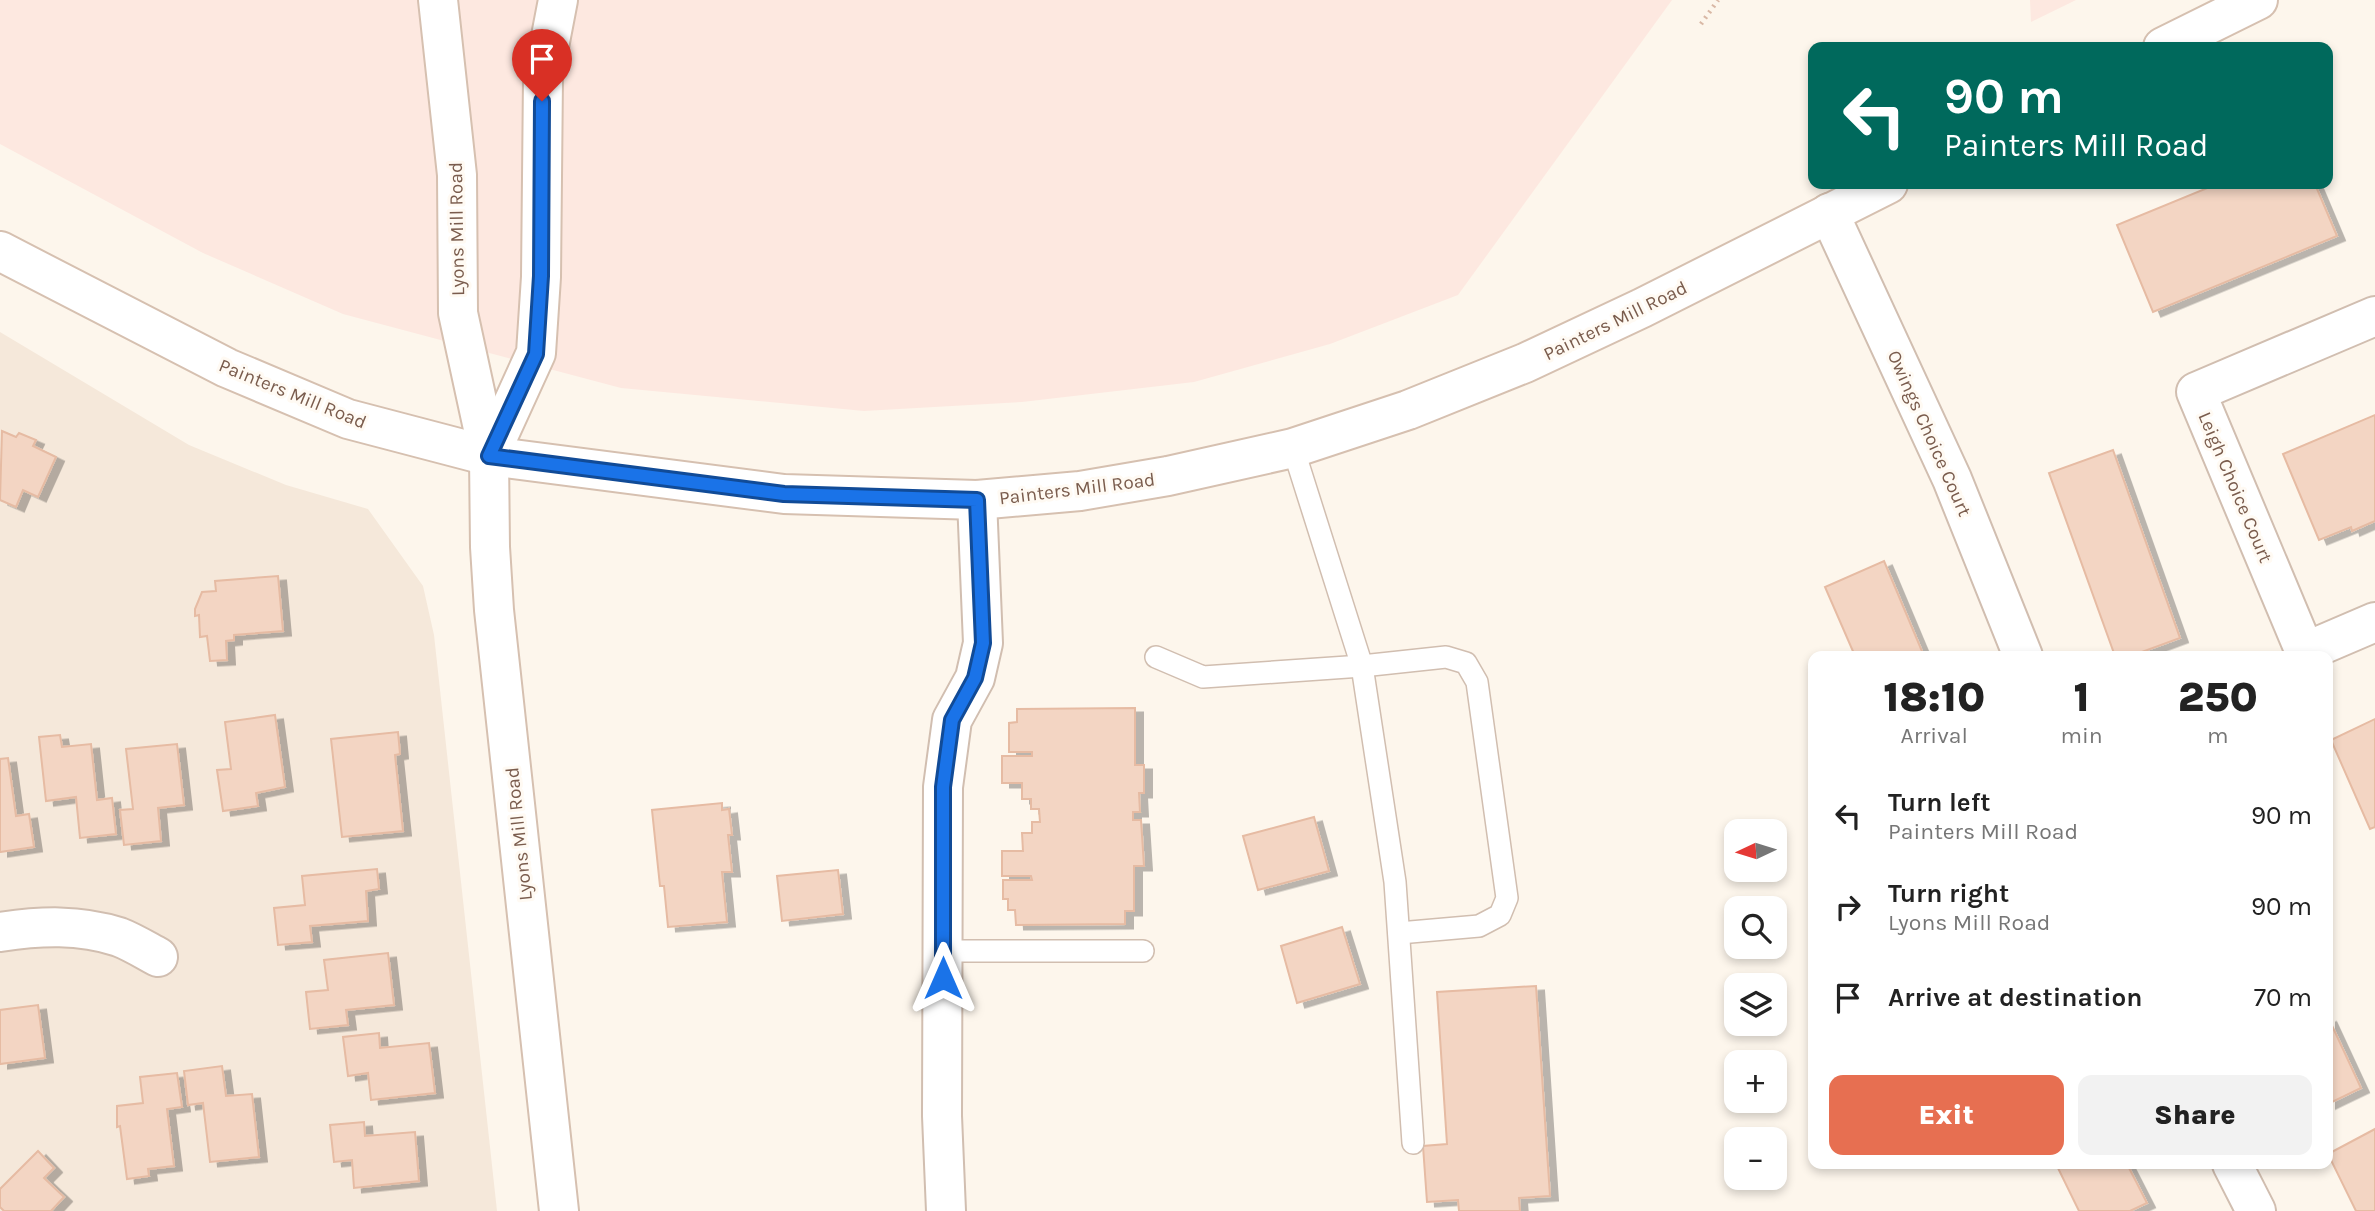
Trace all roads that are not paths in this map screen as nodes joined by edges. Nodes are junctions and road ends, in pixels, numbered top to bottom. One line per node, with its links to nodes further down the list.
1 (438, 0): 10 (main road, Lyons Mill Road)
2 (558, 0): 10 (main road, Lyons Mill Road)
3 (2258, 0): 4 (main road)
4 (2173, 42)
5 (1878, 189): 6 (main road, Painters Mill Road)
6 (1829, 213): 9 (main road, Painters Mill Road); 13 (main road, Owings Choice Court)
7 (0, 251): 10 (main road, Painters Mill Road)
8 (2375, 316): 14 (main road, Leigh Choice Court)
9 (1293, 448): 11 (main road, Painters Mill Road); 17 (lane)
10 (489, 456): 11 (main road, Painters Mill Road); 25 (main road, Lyons Mill Road)
11 (977, 500): 20 (main road)
12 (2375, 622): 15 (main road, Leigh Choice Court)
13 (2021, 651)
14 (2305, 651)
15 (2307, 651)
16 (1156, 657): 17 (lane)
17 (1362, 666): 19 (lane); 19 (lane)
18 (0, 932): 22 (main road)
19 (1399, 933): 23 (lane)
20 (943, 951): 21 (lane); 26 (main road)
21 (1143, 951)
22 (158, 957)
23 (1413, 1143)
24 (2235, 1169): 27 (main road)
25 (559, 1211)
26 (946, 1211)
27 (2256, 1211)

